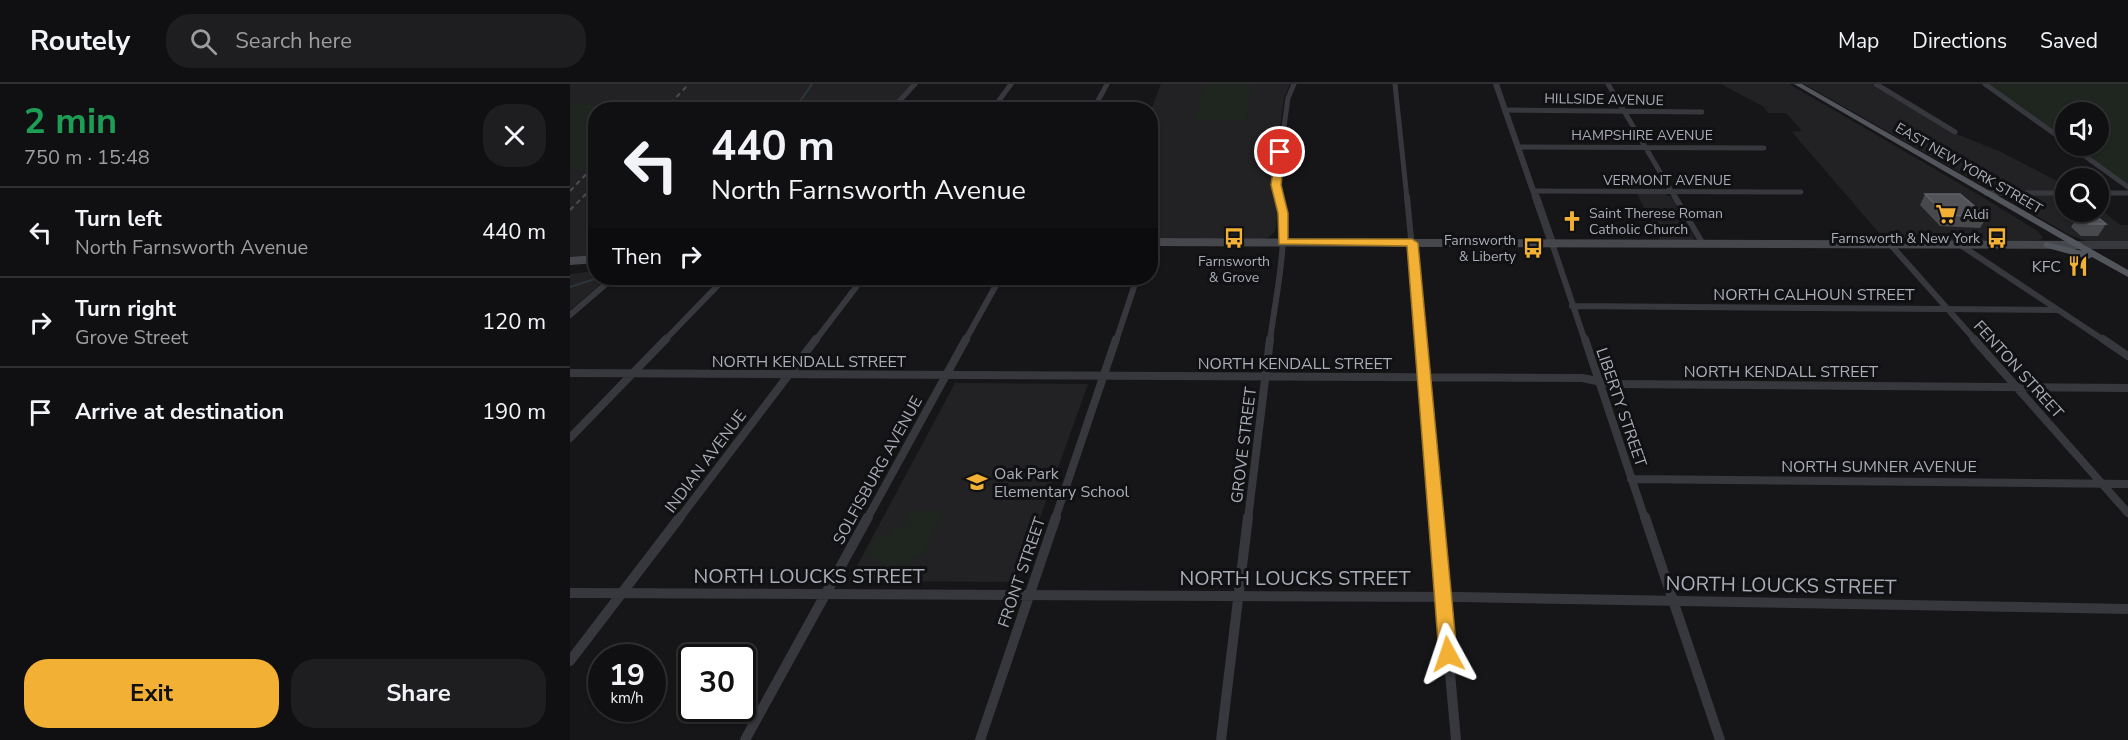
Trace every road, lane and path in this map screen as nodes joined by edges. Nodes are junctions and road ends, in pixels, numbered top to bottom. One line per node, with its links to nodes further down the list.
1 (915, 84): 11 (street)
2 (1011, 84): 12 (street)
3 (1107, 84): 13 (street)
4 (1294, 84): 33 (street, GROVE STREET)
5 (1395, 84): 34 (street)
6 (1496, 84): 14 (street, LIBERTY STREET)
7 (1608, 84): 15 (street)
8 (1797, 84): 27 (main road, EAST NEW YORK STREET)
9 (1876, 84): 17 (street)
10 (1985, 84): 18 (street)
11 (898, 102)
12 (998, 102)
13 (1097, 102)
14 (1506, 110): 15 (street, HILLSIDE AVENUE); 19 (street, LIBERTY STREET)
15 (1624, 111): 16 (street, HILLSIDE AVENUE); 20 (street)
16 (1702, 112)
17 (1955, 132)
18 (2055, 134)
19 (1519, 147): 20 (street, HAMPSHIRE AVENUE); 24 (street, LIBERTY STREET)
20 (1647, 147): 21 (street, HAMPSHIRE AVENUE); 25 (street)
21 (1764, 148)
22 (2085, 156): 23 (street)
23 (2128, 187)
24 (1534, 191): 25 (street, VERMONT AVENUE); 35 (street, LIBERTY STREET)
25 (1673, 192): 26 (street, VERMONT AVENUE); 36 (street)
26 (1801, 192)
27 (1986, 193): 28 (street); 31 (main road, EAST NEW YORK STREET)
28 (2055, 193)
29 (2109, 193): 30 (street)
30 (2128, 193)
31 (2048, 228): 39 (main road); 40 (main road, EAST NEW YORK STREET)
32 (1158, 242): 33 (main road)
33 (1282, 242): 34 (main road); 63 (street, GROVE STREET)
34 (1412, 243): 35 (main road); 64 (street)
35 (1552, 243): 36 (main road); 53 (street, LIBERTY STREET)
36 (1703, 244): 37 (main road)
37 (1890, 244): 38 (main road); 54 (street, FENTON STREET)
38 (1959, 244): 39 (main road); 55 (street)
39 (2045, 245): 40 (main road); 43 (main road)
40 (2078, 245): 41 (street); 43 (main road, EAST NEW YORK STREET)
41 (2128, 245)
42 (588, 260): 44 (main road)
43 (2104, 260): 47 (main road, EAST NEW YORK STREET)
44 (570, 261)
45 (588, 265): 46 (main road)
46 (570, 266)
47 (2128, 274)
48 (605, 285): 56 (street)
49 (717, 285): 59 (street)
50 (858, 285): 60 (street, INDIAN AVENUE)
51 (996, 285): 61 (street, SOLFISBURG AVENUE)
52 (1135, 285): 62 (street, FRONT STREET)
53 (1572, 306): 54 (street, NORTH CALHOUN STREET); 65 (street, LIBERTY STREET)
54 (1947, 309): 55 (street, NORTH CALHOUN STREET); 66 (street, FENTON STREET)
55 (2056, 310): 57 (street)
56 (570, 315)
57 (2128, 356)
58 (570, 373): 59 (street, NORTH KENDALL STREET)
59 (633, 373): 60 (street, NORTH KENDALL STREET); 68 (street)
60 (789, 374): 61 (street, NORTH KENDALL STREET); 74 (street, INDIAN AVENUE)
61 (947, 375): 62 (street, NORTH KENDALL STREET); 75 (street, SOLFISBURG AVENUE)
62 (1104, 375): 63 (street, NORTH KENDALL STREET); 76 (street, FRONT STREET)
63 (1265, 376): 64 (street, NORTH KENDALL STREET); 77 (street, GROVE STREET)
64 (1423, 377): 65 (street, NORTH KENDALL STREET); 78 (street)
65 (1598, 381): 66 (street, NORTH KENDALL STREET); 69 (street, LIBERTY STREET)
66 (2016, 386): 67 (street, NORTH KENDALL STREET); 70 (street, FENTON STREET)
67 (2128, 388)
68 (570, 438)
69 (1631, 479): 70 (street, NORTH SUMNER AVENUE); 79 (street, LIBERTY STREET)
70 (2102, 483): 71 (street, NORTH SUMNER AVENUE); 72 (street, FENTON STREET)
71 (2128, 484)
72 (2128, 513)
73 (570, 593): 74 (street, NORTH LOUCKS STREET)
74 (622, 593): 75 (street, NORTH LOUCKS STREET); 81 (street, INDIAN AVENUE)
75 (825, 594): 76 (street, NORTH LOUCKS STREET); 82 (street, SOLFISBURG AVENUE)
76 (1029, 595): 77 (street, NORTH LOUCKS STREET); 83 (street, FRONT STREET)
77 (1238, 596): 78 (street, NORTH LOUCKS STREET); 84 (street, GROVE STREET)
78 (1443, 597): 79 (street, NORTH LOUCKS STREET); 85 (street)
79 (1673, 601): 80 (street, NORTH LOUCKS STREET); 86 (street, LIBERTY STREET)
80 (2128, 609)
81 (570, 662)
82 (745, 740)
83 (980, 740)
84 (1221, 740)
85 (1456, 740)
86 (1720, 740)

